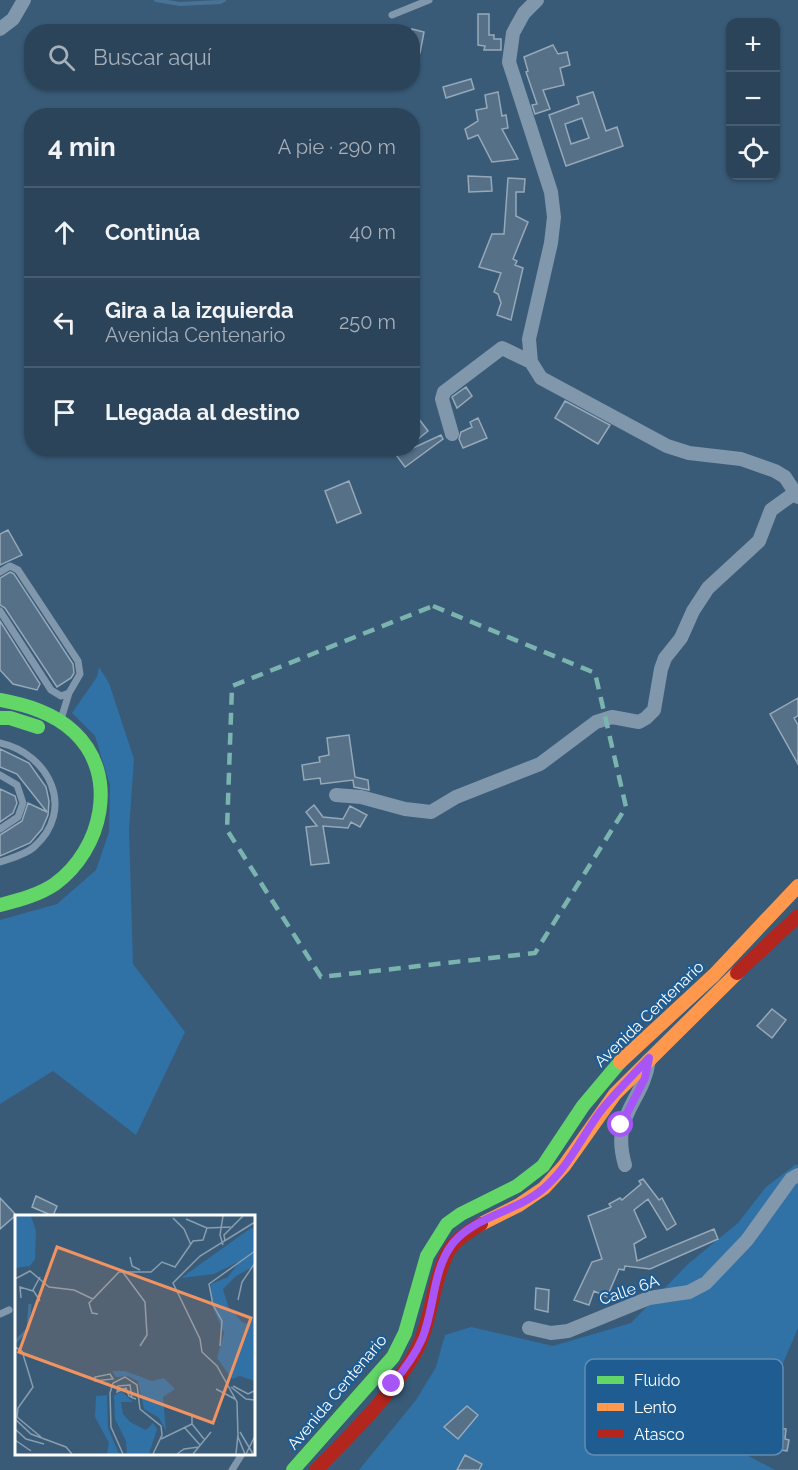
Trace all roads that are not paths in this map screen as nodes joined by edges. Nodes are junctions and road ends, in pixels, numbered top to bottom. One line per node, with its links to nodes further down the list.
1 (24, 0): 5 (street)
2 (429, 0): 4 (lane)
3 (537, 0): 6 (street)
4 (392, 15)
5 (0, 29)
6 (531, 362): 7 (street); 8 (street)
7 (452, 434)
8 (797, 494): 20 (street)
9 (0, 572): 11 (lane)
10 (0, 611): 12 (lane)
11 (69, 693): 12 (lane); 15 (lane)
12 (57, 695): 15 (lane)
13 (0, 700): 15 (main road)
14 (0, 718): 16 (main road)
15 (56, 719): 25 (main road)
16 (49, 733)
17 (0, 743): 22 (lane)
18 (0, 775): 21 (lane)
19 (86, 795): 24 (main road)
20 (336, 795)
21 (0, 829)
22 (0, 862)
23 (798, 886): 35 (main road, Avenida Centenario)
24 (0, 891)
25 (0, 905)
26 (798, 916): 27 (main road, Avenida Centenario)
27 (649, 1058): 28 (street); 36 (main road, Avenida Centenario)
28 (625, 1165)
29 (798, 1175): 32 (street, Calle 6A)
30 (9, 1310): 31 (lane)
31 (0, 1314)
32 (530, 1328)
33 (241, 1455): 34 (lane)
34 (232, 1470)
35 (293, 1470)
36 (316, 1470)

